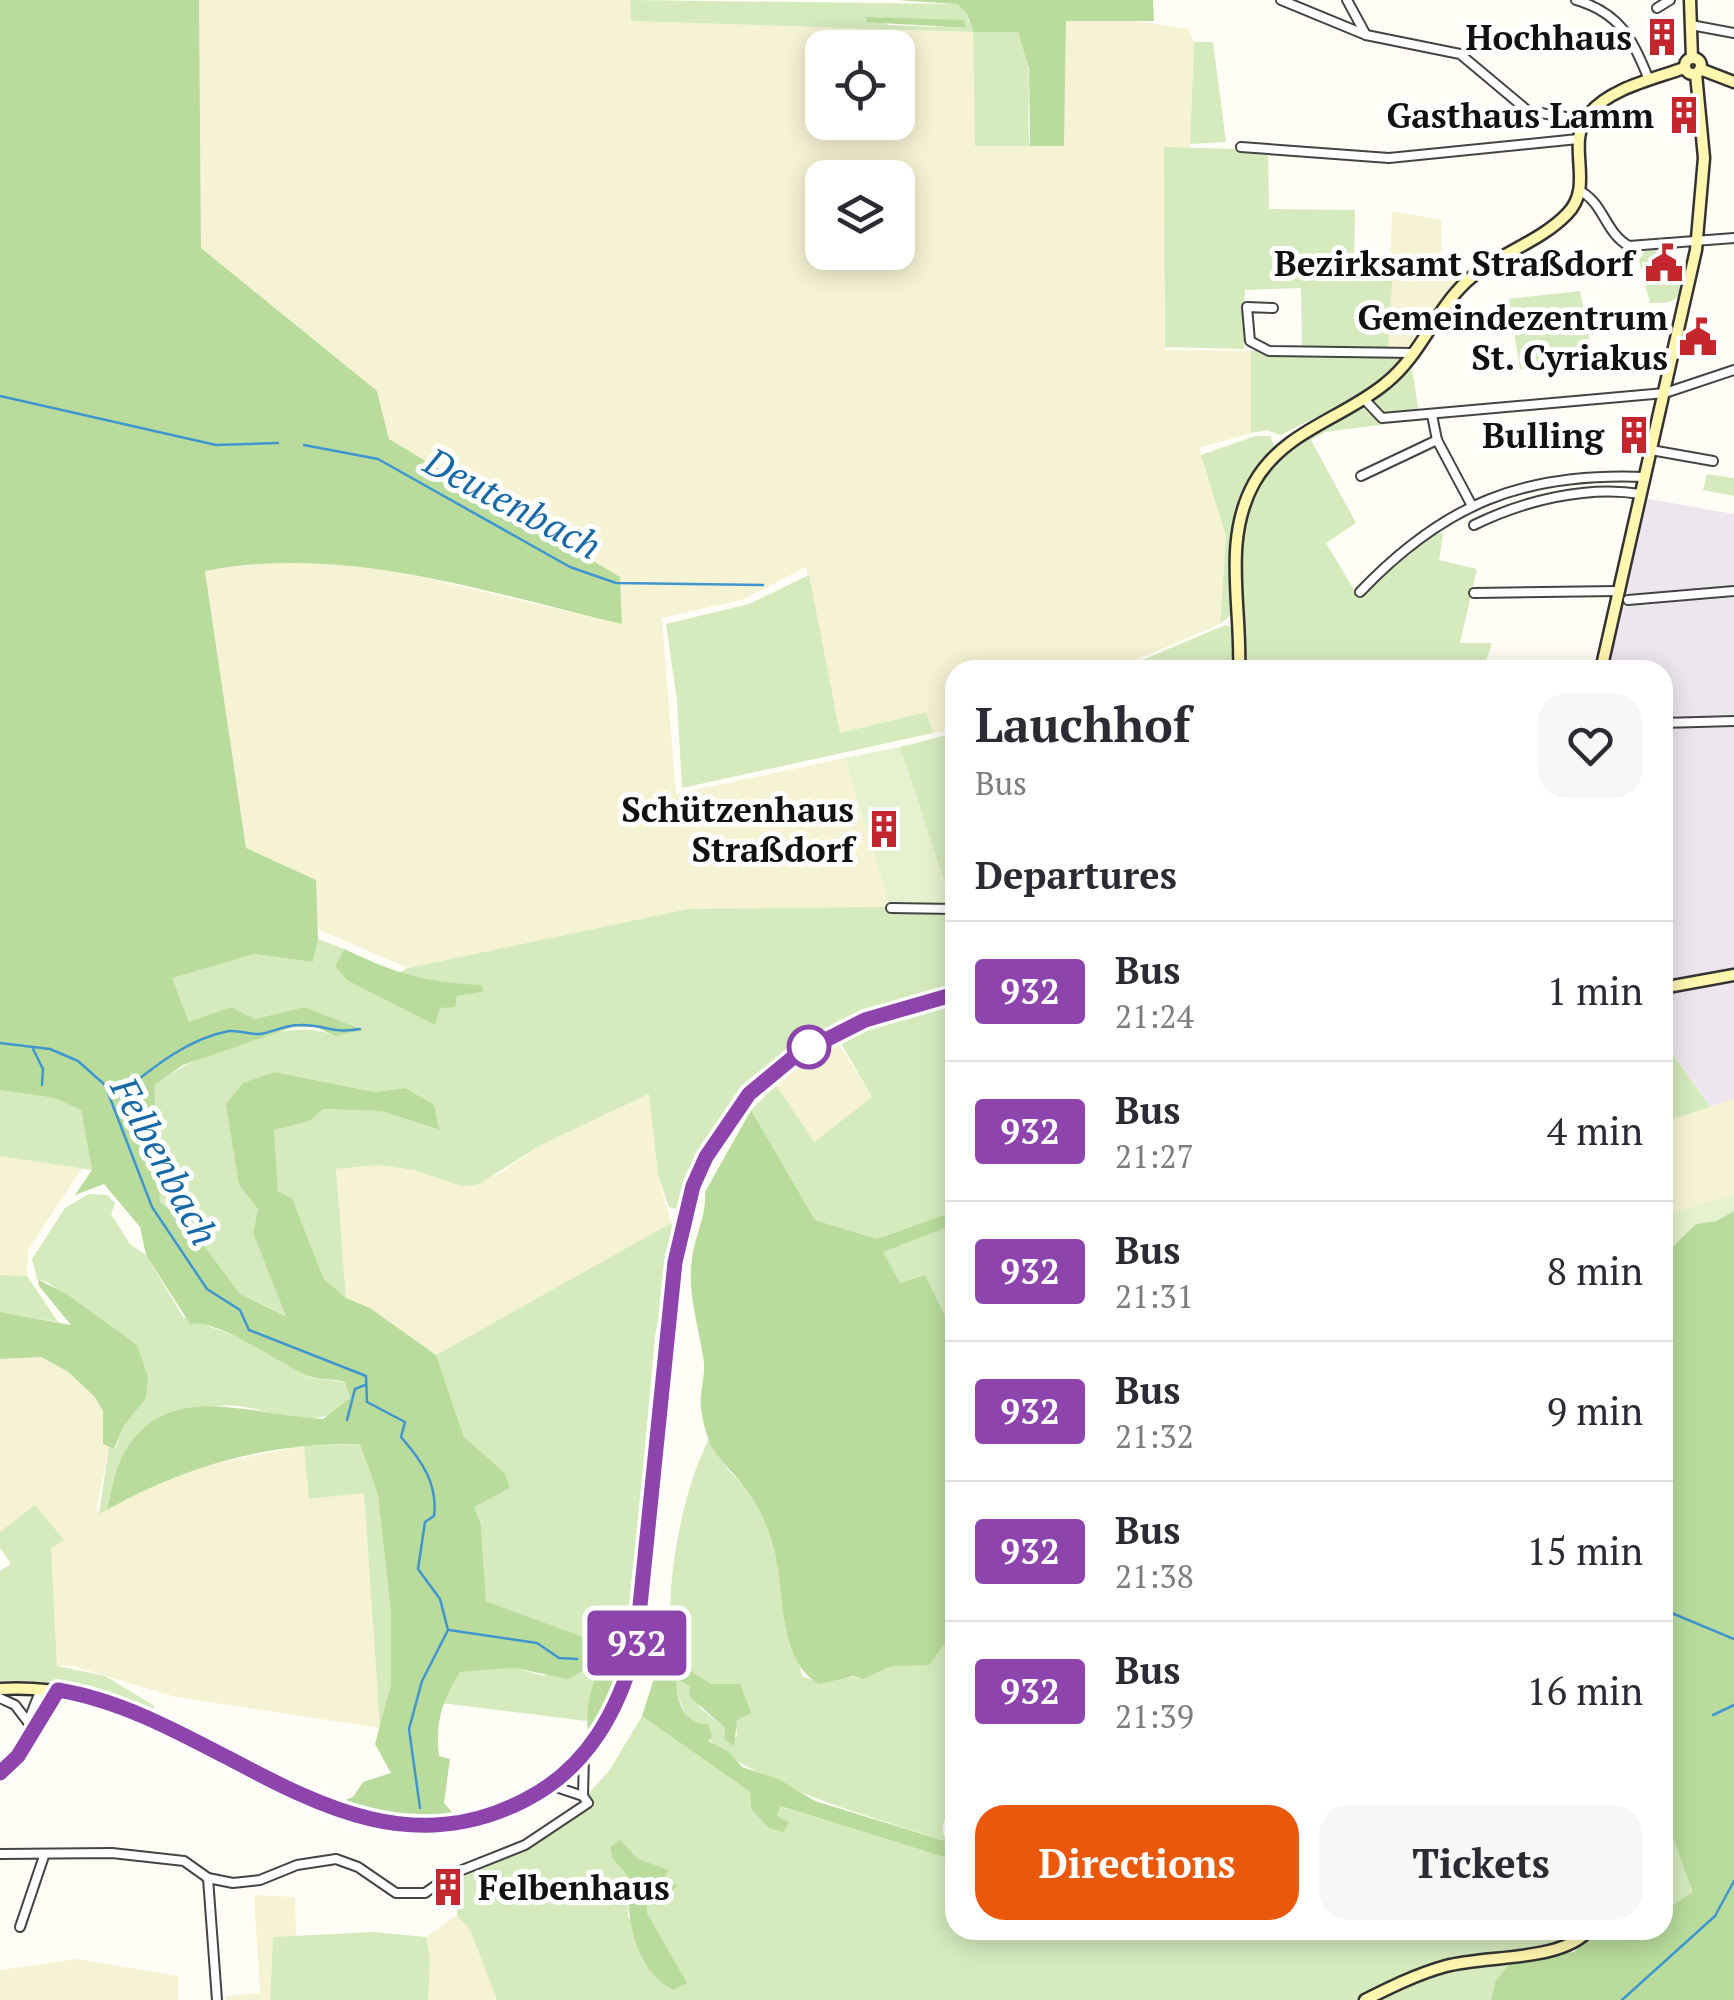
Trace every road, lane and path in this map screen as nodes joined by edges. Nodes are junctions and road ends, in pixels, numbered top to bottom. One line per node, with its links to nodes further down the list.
1 (1280, 0): 9 (street)
2 (1347, 0): 9 (street)
3 (1576, 0): 11 (street)
4 (1670, 0): 6 (street)
5 (1690, 0): 7 (main road)
6 (1657, 8)
7 (1691, 25): 8 (street); 10 (main road)
8 (1734, 33)
9 (1366, 35): 13 (street)
10 (1693, 67): 11 (main road); 12 (main road); 18 (main road)
11 (1648, 80): 13 (main road)
12 (1734, 82)
13 (1585, 120): 14 (main road)
14 (1578, 138): 15 (street); 16 (main road)
15 (1241, 147)
16 (1580, 192): 18 (street); 20 (main road)
17 (1734, 238): 18 (street)
18 (1697, 241): 22 (main road)
19 (1273, 308): 20 (street)
20 (1416, 353): 23 (main road)
21 (1734, 370): 22 (street)
22 (1666, 393): 24 (street); 26 (main road)
23 (1364, 400): 24 (street); 38 (main road)
24 (1432, 415): 25 (street)
25 (1437, 440): 28 (street); 31 (street)
26 (1651, 450): 27 (street); 29 (main road)
27 (1712, 461)
28 (1361, 476)
29 (1645, 478): 30 (main road); 31 (street)
30 (1641, 494): 32 (street); 33 (main road)
31 (1470, 504): 34 (street)
32 (1474, 525)
33 (1618, 591): 36 (street); 39 (main road)
34 (1360, 592)
35 (1734, 592): 37 (street)
36 (1474, 593)
37 (1628, 600)
38 (1239, 660)
39 (1602, 660)
40 (1673, 722): 41 (street)
41 (1734, 722)
42 (890, 908): 43 (street)
43 (945, 909)
44 (1734, 975): 45 (main road)
45 (1673, 986)
46 (945, 997): 52 (main road)
47 (0, 1689): 48 (main road)
48 (41, 1689): 49 (main road); 51 (street)
49 (58, 1690): 51 (street); 54 (main road)
50 (0, 1698): 51 (street)
51 (30, 1726): 53 (street)
52 (584, 1755): 54 (main road); 55 (street)
53 (0, 1773)
54 (550, 1785): 55 (street)
55 (582, 1796): 58 (street)
56 (0, 1854): 57 (street)
57 (44, 1856): 58 (street); 59 (street)
58 (208, 1878): 61 (street)
59 (20, 1927)
60 (1575, 1940): 62 (main road)
61 (216, 2000)
62 (1364, 2000)

